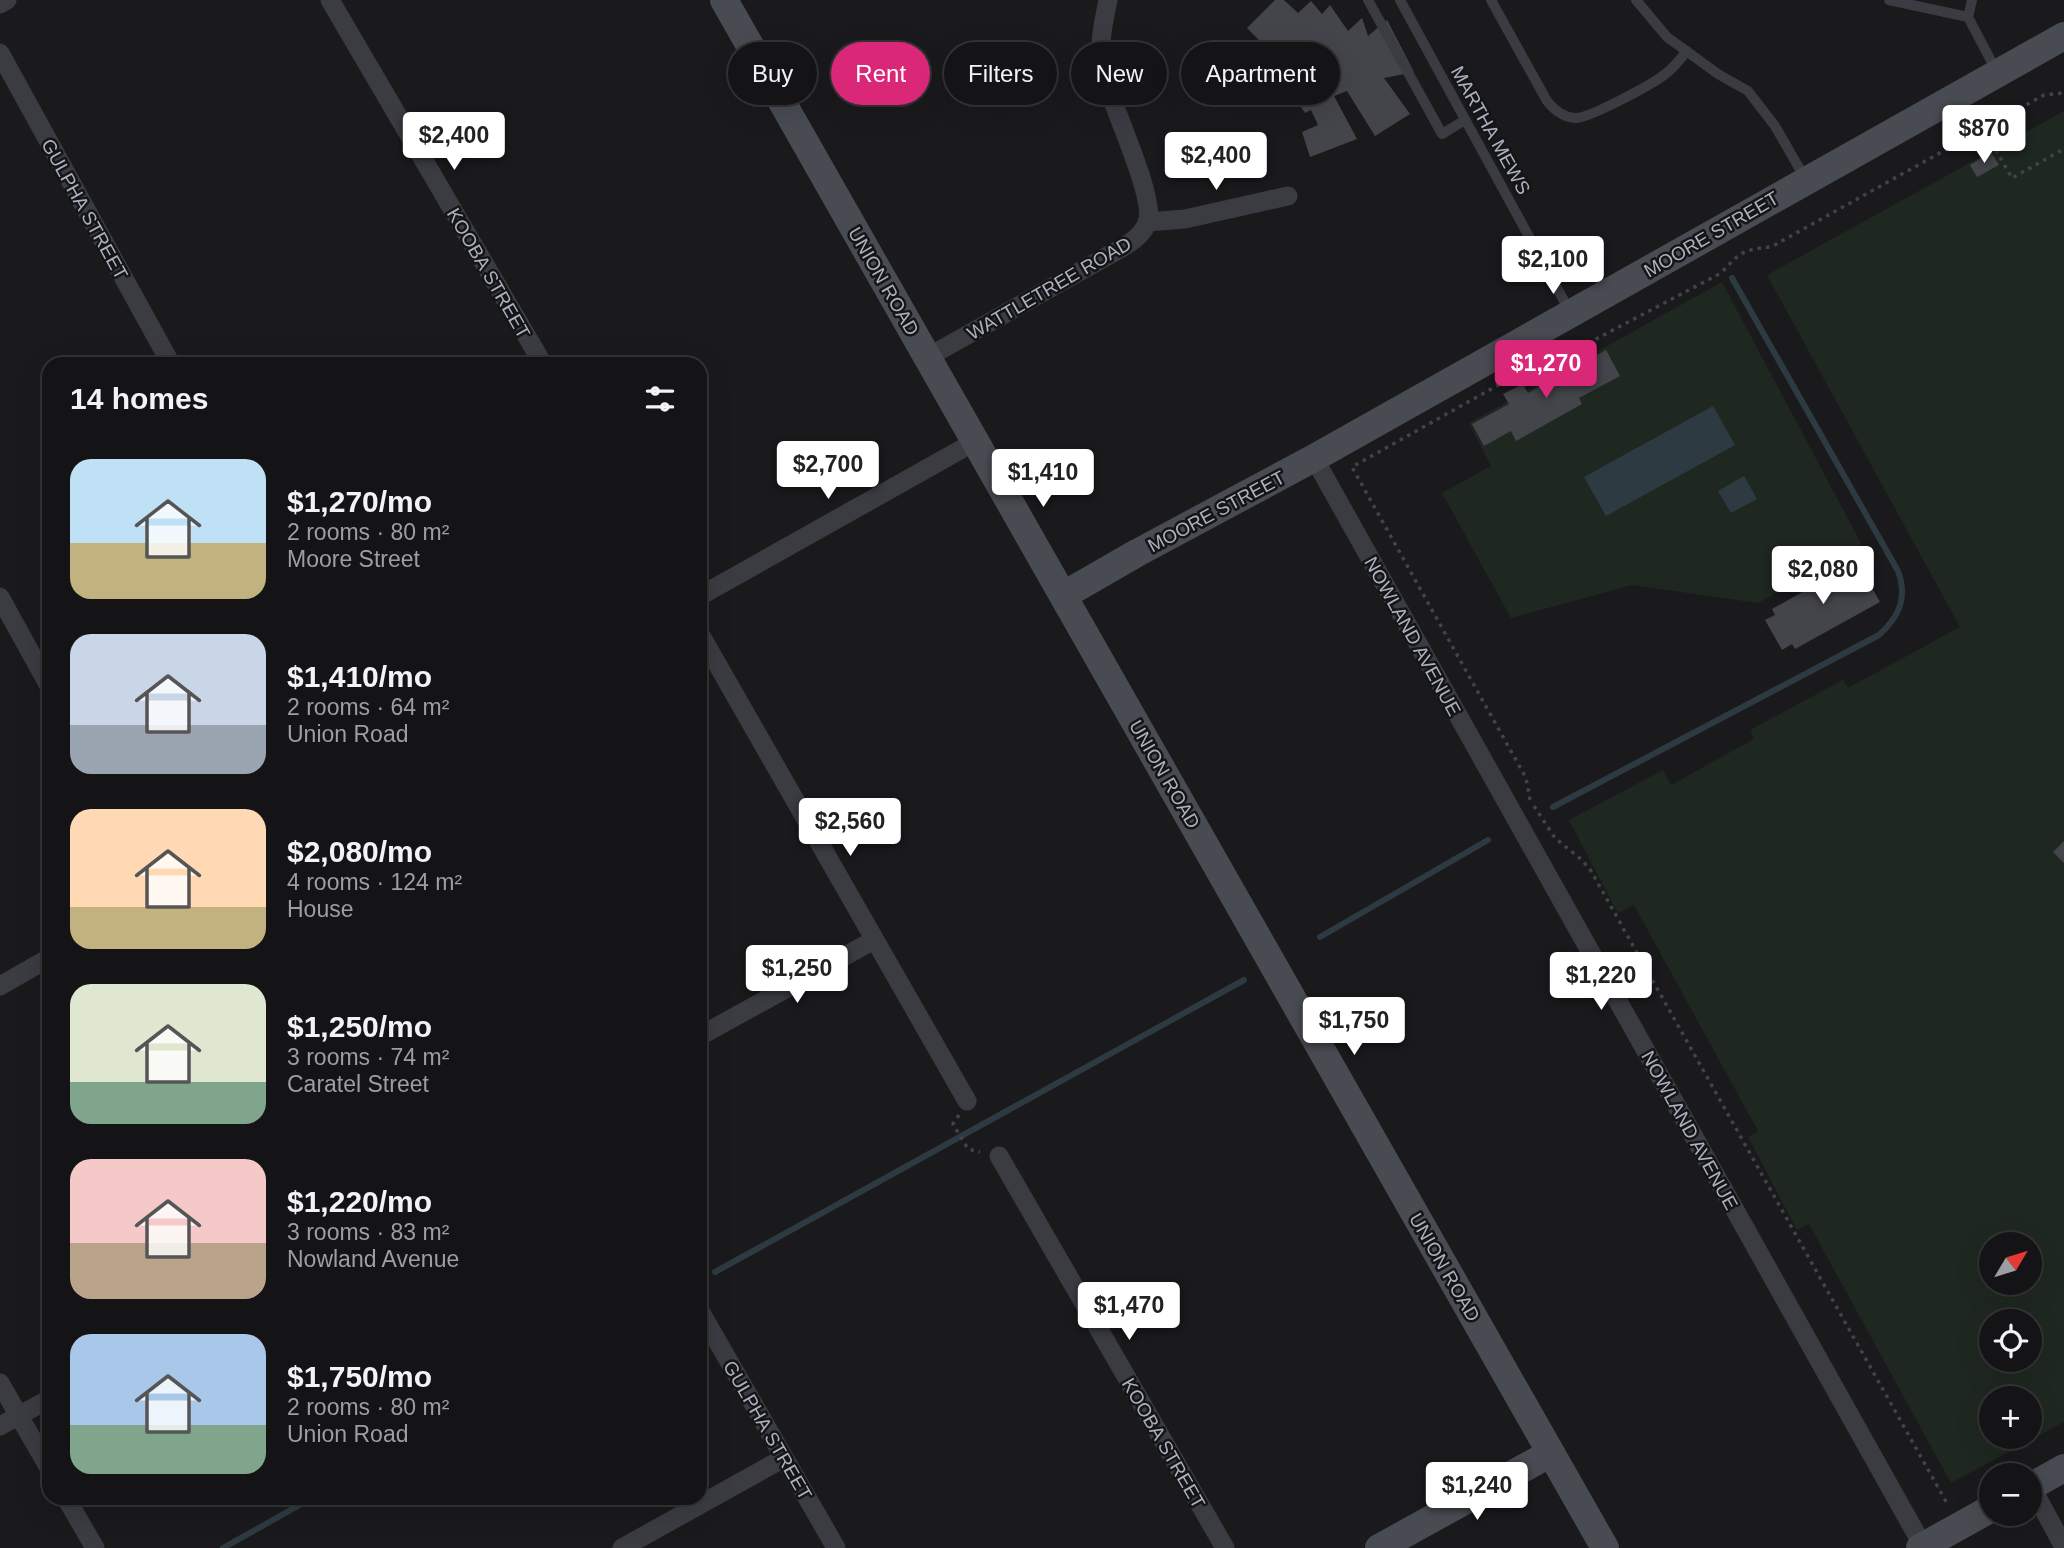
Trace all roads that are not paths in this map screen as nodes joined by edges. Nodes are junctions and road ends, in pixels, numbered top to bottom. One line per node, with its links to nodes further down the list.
1 (7, 0): 11 (street)
2 (330, 0): 23 (street, KOOBA STREET)
3 (724, 0): 24 (main road, UNION ROAD)
4 (1108, 0): 20 (street, WATTLETREE ROAD)
5 (1368, 0): 17 (lane)
6 (1400, 0): 17 (lane, MARTHA MEWS)
7 (1491, 0): 14 (lane)
8 (1636, 0): 14 (lane)
9 (1889, 0): 12 (lane)
10 (1972, 0): 12 (lane)
11 (0, 4)
12 (1968, 17): 16 (lane)
13 (2064, 36): 16 (main road, MOORE STREET)
14 (1687, 51): 18 (lane)
15 (0, 53): 22 (street, GULPHA STREET)
16 (1997, 73): 18 (main road, MOORE STREET)
17 (1465, 120): 21 (lane, MARTHA MEWS)
18 (1806, 180): 21 (main road, MOORE STREET)
19 (1287, 196): 20 (street)
20 (1147, 222): 24 (street, WATTLETREE ROAD)
21 (1571, 313): 26 (main road, MOORE STREET)
22 (168, 357)
23 (539, 357)
24 (928, 358): 25 (main road, UNION ROAD)
25 (976, 442): 27 (street); 28 (main road, UNION ROAD)
26 (1314, 458): 28 (main road, MOORE STREET); 53 (street, NOWLAND AVENUE)
27 (707, 592)
28 (1064, 595): 43 (main road, UNION ROAD)
29 (0, 597): 31 (street)
30 (707, 646): 32 (street)
31 (42, 673)
32 (874, 940): 35 (street); 36 (street)
33 (42, 962): 34 (street)
34 (0, 986)
35 (707, 1032)
36 (967, 1101)
37 (999, 1156): 58 (street, KOOBA STREET)
38 (707, 1323): 45 (street, GULPHA STREET)
39 (0, 1383): 41 (street)
40 (42, 1403): 41 (street)
41 (19, 1416): 42 (street); 44 (street)
42 (0, 1426)
43 (1550, 1452): 59 (main road); 60 (main road, UNION ROAD)
44 (42, 1456)
45 (784, 1458): 48 (street); 57 (street, GULPHA STREET)
46 (2064, 1468): 47 (main road)
47 (2042, 1480)
48 (707, 1501)
49 (70, 1505): 55 (street)
50 (699, 1505): 56 (street)
51 (2042, 1508): 54 (street)
52 (1979, 1515): 53 (main road)
53 (1922, 1547)
54 (2064, 1547)
55 (95, 1548)
56 (622, 1548)
57 (836, 1548)
58 (1225, 1548)
59 (1379, 1548)
60 (1605, 1548)

